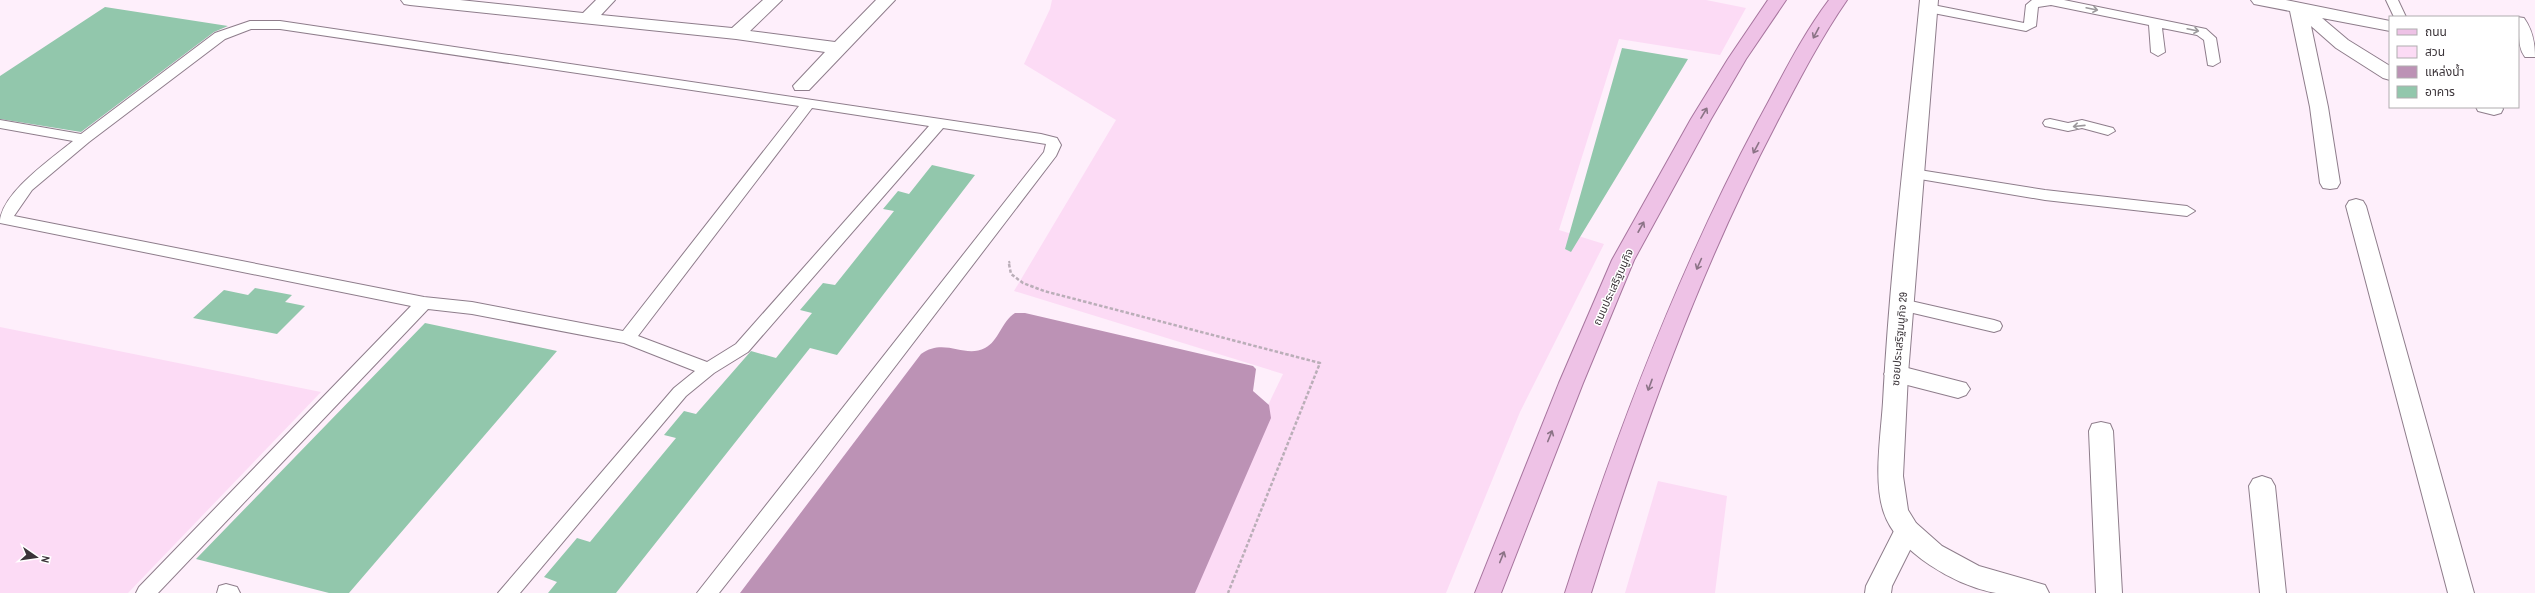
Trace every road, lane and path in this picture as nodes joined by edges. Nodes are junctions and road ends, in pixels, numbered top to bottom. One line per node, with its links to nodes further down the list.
1 (410, 0): 9 (street)
2 (606, 0): 13 (street)
3 (773, 0): 17 (street)
4 (886, 0): 18 (street)
5 (1838, 0): 50 (main road, one-way to 50)
6 (2260, 0): 11 (street)
7 (2392, 0): 12 (lane)
8 (1774, 1): 49 (main road, ถนนประเสริฐมนูกิจ, one-way to 8)
9 (462, 3): 13 (street)
10 (1928, 4): 14 (lane, one-way to 14); 30 (street, ซอยประเสริฐมนูกิจ 29)
11 (2298, 6): 16 (street); 22 (street); 31 (street)
12 (2400, 16)
13 (586, 20): 17 (street)
14 (2155, 22): 19 (lane); 21 (lane, one-way to 21)
15 (2519, 25): 20 (street)
16 (2389, 26)
17 (736, 34): 18 (street)
18 (837, 48): 23 (street)
19 (2158, 52)
20 (2528, 53)
21 (2213, 62)
22 (2389, 73)
23 (802, 86)
24 (809, 103): 25 (lane); 29 (lane); 38 (lane)
25 (939, 123): 39 (lane); 47 (lane)
26 (2050, 123): 28 (lane, one-way to 26)
27 (0, 124): 29 (lane)
28 (2108, 131)
29 (84, 139): 35 (lane)
30 (1913, 174): 33 (lane); 36 (street, ซอยประเสริฐมนูกิจ 29)
31 (2330, 183)
32 (2356, 206): 55 (street)
33 (2188, 211)
34 (1009, 261): 48 (path)
35 (424, 303): 38 (lane); 45 (lane)
36 (1902, 305): 37 (lane); 40 (street, ซอยประเสริฐมนูกิจ 29)
37 (1994, 326)
38 (627, 338): 39 (lane)
39 (708, 369): 46 (lane)
40 (1896, 374): 41 (street); 44 (street, ซอยประเสริฐมนูกิจ 29)
41 (1958, 389)
42 (2101, 431): 53 (street)
43 (2262, 486): 54 (street)
44 (1907, 530): 51 (street); 52 (street, ซอยประเสริฐมนูกิจ 29)
45 (146, 593)
46 (508, 593)
47 (707, 593)
48 (1228, 593)
49 (1488, 593)
50 (1578, 593)
51 (1878, 593)
52 (2036, 593)
53 (2109, 593)
54 (2273, 593)
55 (2461, 593)

